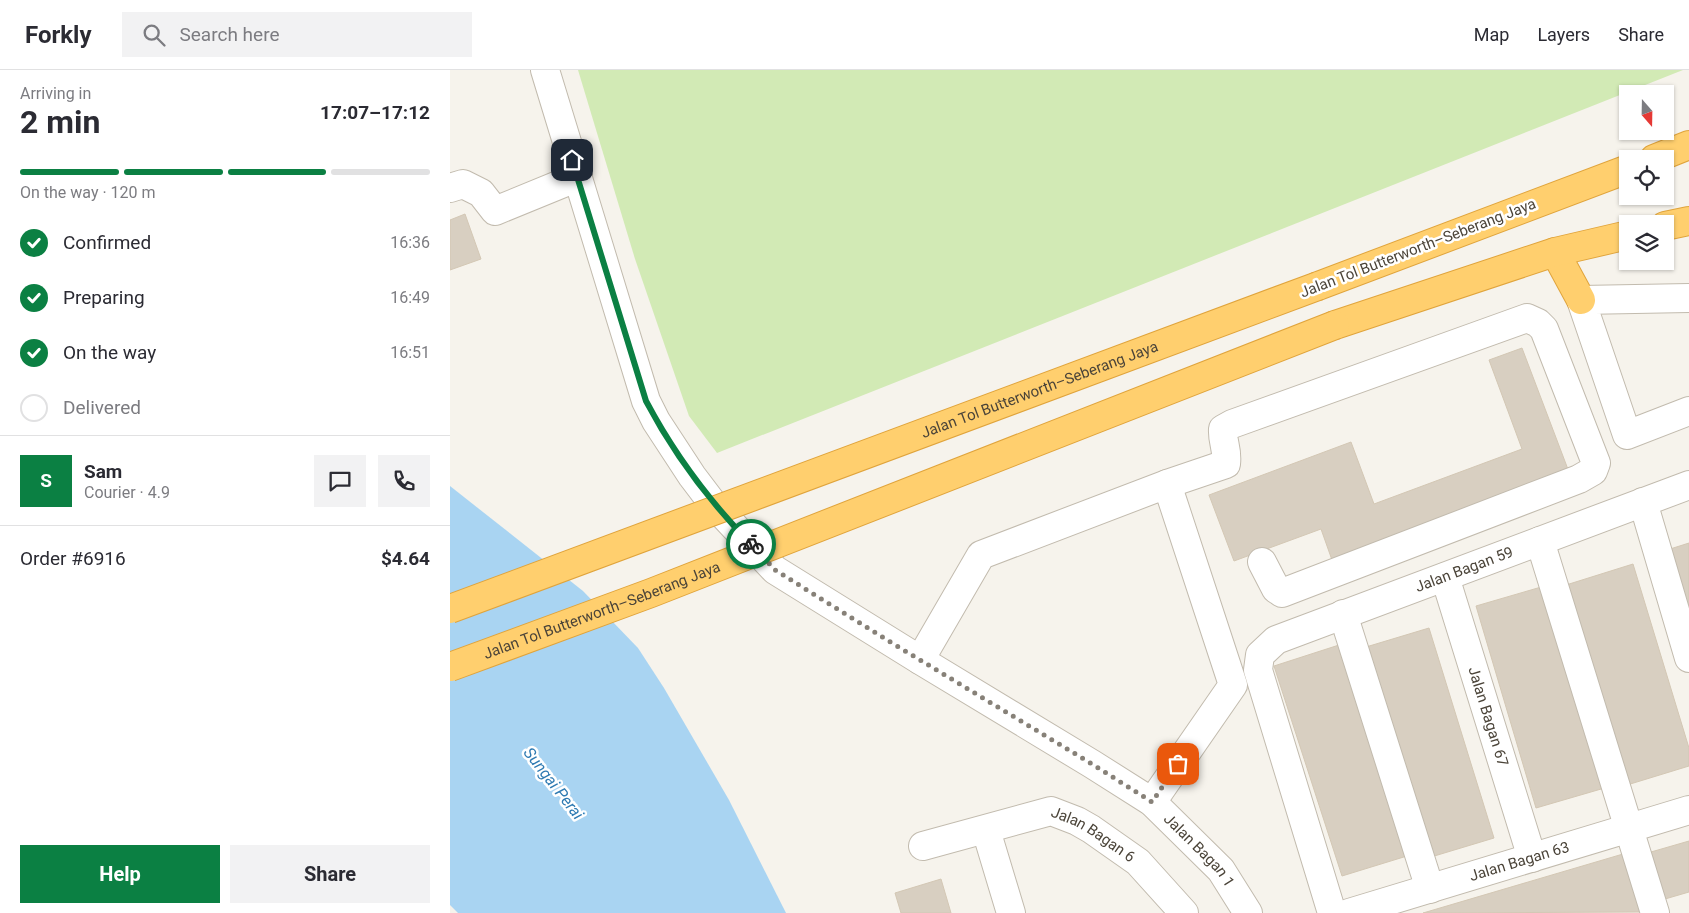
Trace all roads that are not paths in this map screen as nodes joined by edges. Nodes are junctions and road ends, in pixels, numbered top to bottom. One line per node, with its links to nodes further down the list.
1 (545, 70): 5 (street, Jalan Bagan 1)
2 (1689, 145): 3 (highway)
3 (1674, 151)
4 (1619, 172): 20 (highway, Jalan Tol Butterworth–Seberang Jaya, bridge)
5 (578, 178): 6 (street); 23 (street, Jalan Bagan 1)
6 (450, 188)
7 (1689, 221): 8 (highway)
8 (1674, 224)
9 (1619, 237): 10 (highway, Jalan Tol Butterworth–Seberang Jaya)
10 (1555, 252): 12 (highway); 24 (highway, Jalan Tol Butterworth–Seberang Jaya, bridge)
11 (1689, 298): 12 (street)
12 (1581, 300): 13 (street)
13 (1689, 411)
14 (1168, 484): 18 (street); 23 (street); 25 (street)
15 (1689, 485): 16 (street, Jalan Bagan 59)
16 (1643, 502): 17 (street, Jalan Bagan 59); 22 (street)
17 (1540, 541): 19 (street, Jalan Bagan 59); 27 (street)
18 (1262, 562)
19 (1445, 577): 21 (street, Jalan Bagan 59); 30 (street, Jalan Bagan 67)
20 (450, 609)
21 (1344, 614): 31 (street); 35 (street, Jalan Bagan 59)
22 (1689, 658)
23 (920, 660): 25 (street, Jalan Bagan 1)
24 (450, 667)
25 (1152, 802): 34 (street, Jalan Bagan 1)
26 (1689, 810): 27 (street, Jalan Bagan 63)
27 (1628, 829): 30 (street, Jalan Bagan 63); 37 (street)
28 (986, 830): 29 (street, Jalan Bagan 6); 32 (street); 33 (street, Jalan Bagan 6)
29 (923, 846)
30 (1532, 858): 31 (street, Jalan Bagan 63)
31 (1430, 888): 36 (street, Jalan Bagan 63)
32 (1011, 913)
33 (1184, 913)
34 (1248, 913)
35 (1332, 913)
36 (1349, 913)
37 (1655, 913)

